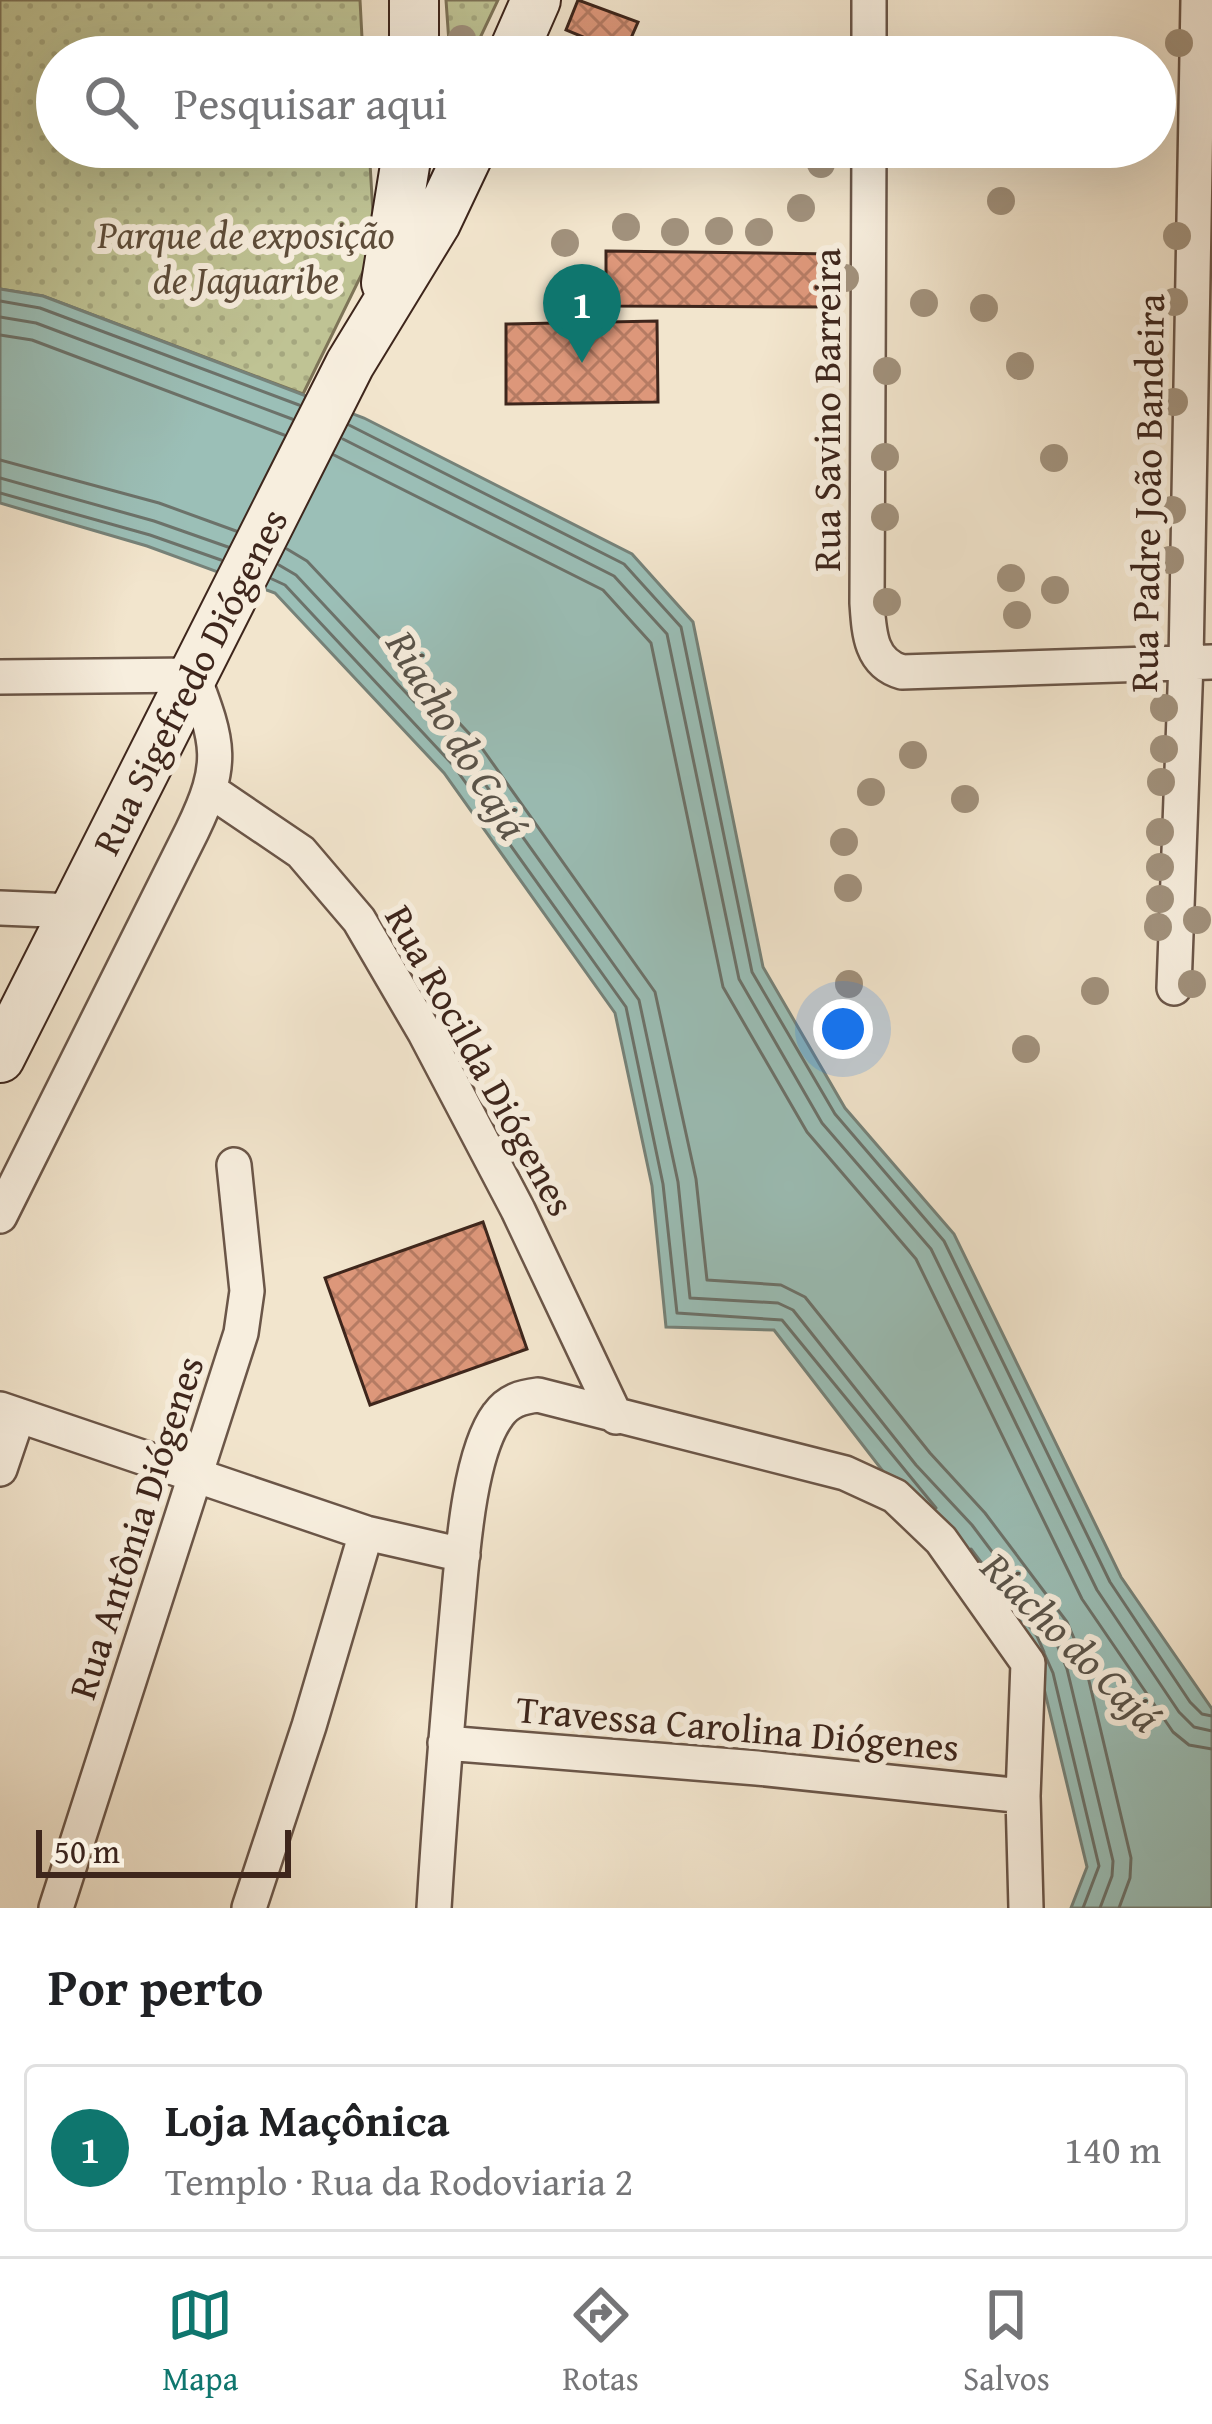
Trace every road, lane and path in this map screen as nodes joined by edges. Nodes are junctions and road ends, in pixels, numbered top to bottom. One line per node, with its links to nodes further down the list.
1 (413, 0): 5 (main road)
2 (536, 0): 6 (main road)
3 (869, 0): 7 (street)
4 (1198, 0): 12 (street, Rua Padre João Bandeira)
5 (414, 36)
6 (520, 36)
7 (869, 36)
8 (405, 168): 11 (main road)
9 (462, 168): 11 (main road)
10 (869, 168): 12 (street, Rua Savino Barreira)
11 (382, 305): 13 (main road, Rua Sigefredo Diógenes)
12 (1199, 662): 18 (street, Rua Padre João Bandeira)
13 (193, 675): 14 (street); 15 (street); 17 (main road, Rua Sigefredo Diógenes)
14 (0, 677)
15 (212, 791): 21 (street); 23 (street, Rua Rocilda Diógenes)
16 (0, 908): 17 (street)
17 (74, 911): 19 (main road, Rua Sigefredo Diógenes)
18 (1174, 988)
19 (0, 1058)
20 (233, 1165): 25 (street, Rua Antônia Diógenes)
21 (0, 1216)
22 (9, 1413): 24 (street); 25 (street)
23 (616, 1417): 27 (street); 29 (street)
24 (0, 1469)
25 (195, 1477): 26 (street); 30 (street, Rua Antônia Diógenes)
26 (366, 1533): 27 (street); 31 (street)
27 (463, 1555): 28 (street)
28 (445, 1743): 29 (street, Travessa Carolina Diógenes); 32 (street)
29 (1023, 1796): 33 (street)
30 (56, 1908)
31 (248, 1908)
32 (434, 1908)
33 (1026, 1908)

